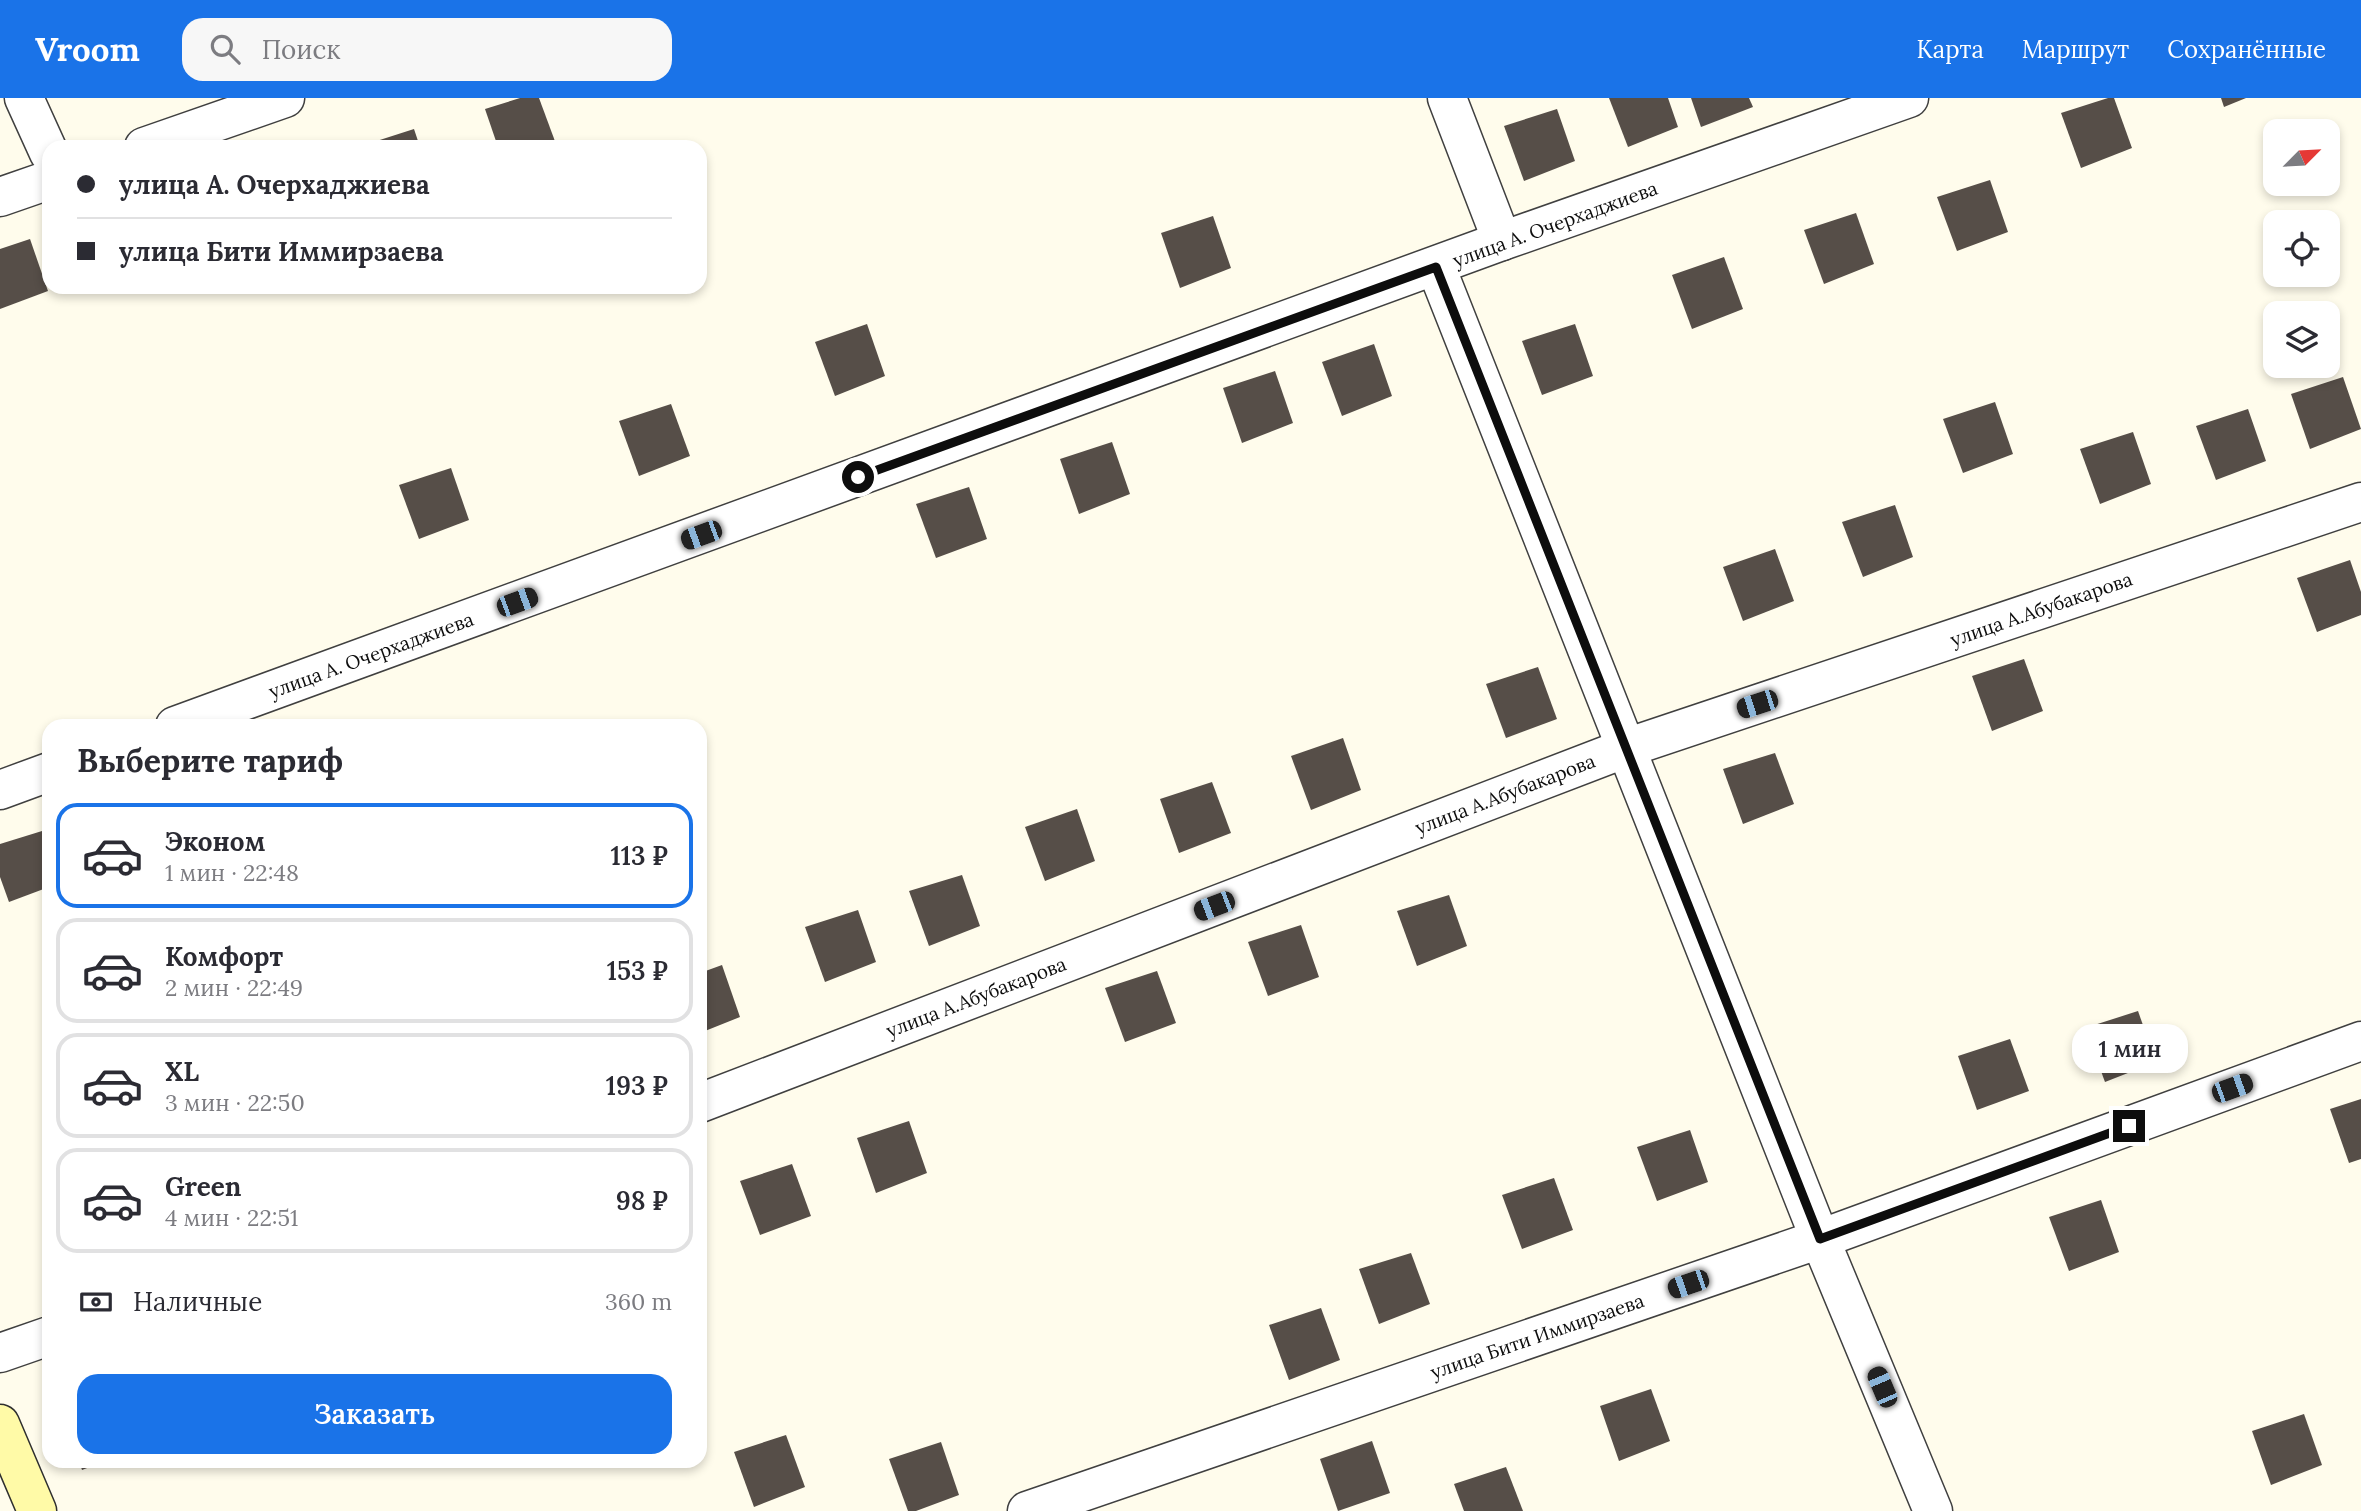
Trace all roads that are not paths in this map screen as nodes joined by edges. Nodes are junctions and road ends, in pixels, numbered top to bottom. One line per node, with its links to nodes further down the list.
1 (24, 98): 5 (street)
2 (285, 98): 6 (street)
3 (1447, 98): 9 (street)
4 (1909, 98): 9 (street, улица А. Очерхаджиева)
5 (43, 140)
6 (164, 140)
7 (42, 182): 8 (street)
8 (0, 197)
9 (1502, 241): 10 (street, улица А. Очерхаджиева)
10 (1436, 267): 12 (street, улица А. Очерхаджиева); 13 (street)
11 (2361, 502): 13 (street, улица А.Абубакарова)
12 (194, 719)
13 (1626, 748): 17 (street, улица А.Абубакарова); 18 (street)
14 (42, 775): 15 (street)
15 (0, 790)
16 (2361, 1041): 18 (street, улица Бити Иммирзаева)
17 (707, 1100)
18 (1820, 1239): 23 (street, улица Бити Иммирзаева); 24 (street)
19 (42, 1338): 20 (street)
20 (0, 1353)
21 (0, 1424): 22 (main road)
22 (37, 1511)
23 (1027, 1511)
24 (1933, 1511)

